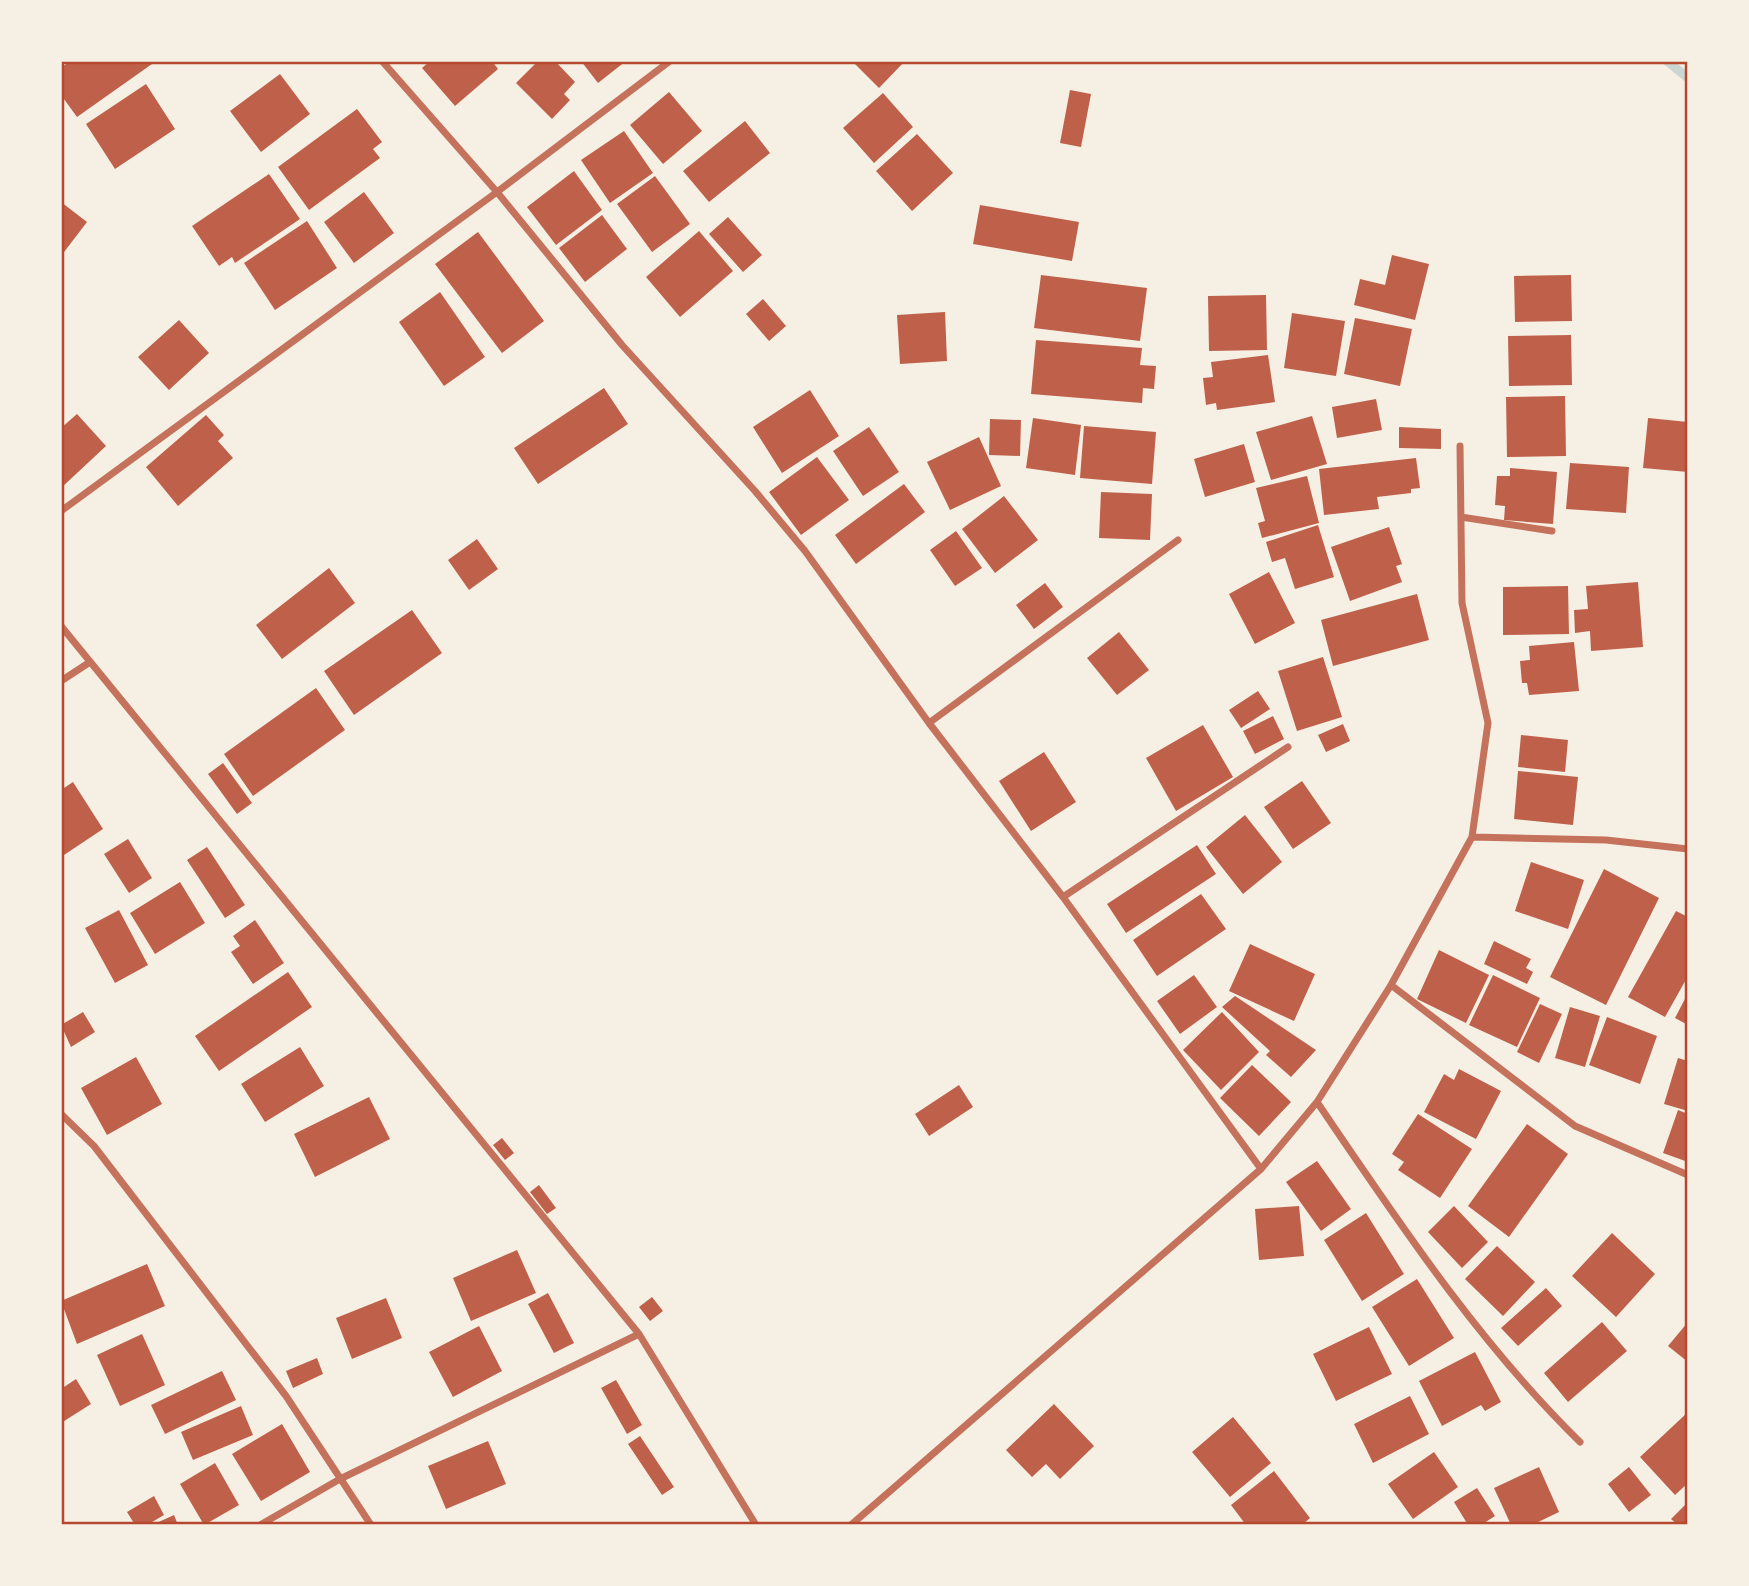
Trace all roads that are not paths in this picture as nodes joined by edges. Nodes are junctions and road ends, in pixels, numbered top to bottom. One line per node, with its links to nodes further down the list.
1 (382, 61): 3 (street)
2 (670, 61): 3 (street)
3 (498, 192): 5 (street); 12 (street)
4 (1460, 446): 6 (street)
5 (61, 511)
6 (1461, 517): 7 (street); 14 (street)
7 (1552, 531)
8 (1178, 540): 12 (street)
9 (61, 626): 10 (street)
10 (90, 662): 11 (street); 22 (street)
11 (61, 681)
12 (929, 723): 16 (street)
13 (1288, 747): 16 (street)
14 (1472, 837): 15 (street); 17 (street)
15 (1688, 849)
16 (1063, 897): 20 (street)
17 (1391, 985): 18 (street); 21 (street)
18 (1317, 1102): 20 (street); 23 (street)
19 (61, 1114): 24 (street)
20 (1261, 1169): 28 (street)
21 (1688, 1175)
22 (639, 1334): 24 (street); 27 (street)
23 (1580, 1442)
24 (340, 1479): 25 (street); 26 (street)
25 (260, 1525)
26 (371, 1525)
27 (756, 1525)
28 (851, 1525)

